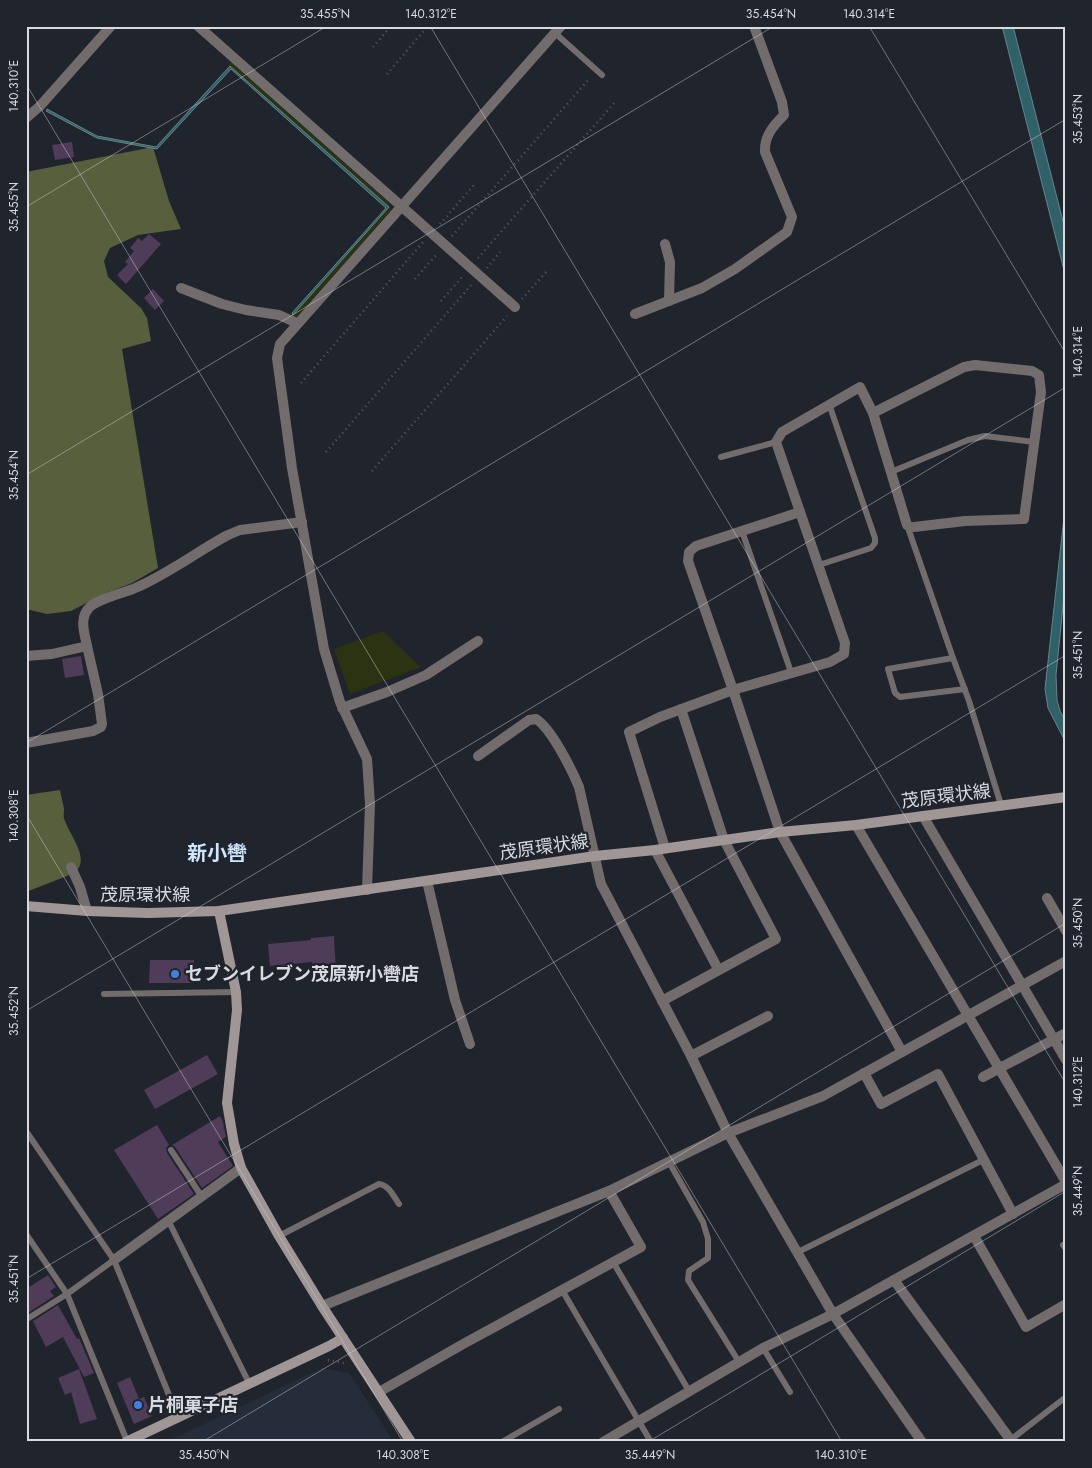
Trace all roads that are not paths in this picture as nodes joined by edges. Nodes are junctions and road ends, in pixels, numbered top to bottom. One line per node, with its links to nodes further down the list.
1 (111, 26): 6 (street)
2 (198, 26): 7 (street)
3 (754, 26): 10 (street)
4 (558, 30): 5 (lane); 7 (street)
5 (602, 75)
6 (26, 118)
7 (401, 207): 11 (street); 13 (street)
8 (665, 244): 10 (street)
9 (181, 288): 13 (street)
10 (669, 301): 12 (street)
11 (515, 307)
12 (635, 314)
13 (297, 323): 21 (street)
14 (829, 404): 15 (street); 16 (street); 24 (lane)
15 (872, 413): 17 (street); 19 (street)
16 (776, 442): 18 (lane); 20 (street)
17 (1034, 442): 19 (lane); 22 (street)
18 (721, 458)
19 (891, 472): 22 (street)
20 (800, 512): 23 (street); 24 (street)
21 (302, 522): 26 (street); 32 (street)
22 (907, 525): 28 (lane)
23 (742, 531): 29 (lane); 31 (street)
24 (819, 565): 29 (street)
25 (478, 641): 32 (street)
26 (87, 646): 27 (street); 34 (street)
27 (26, 656)
28 (952, 658): 30 (lane); 30 (lane)
29 (791, 672): 31 (street)
30 (964, 689): 37 (lane)
31 (733, 690): 33 (street); 40 (street)
32 (342, 708): 46 (street)
33 (681, 709): 41 (street); 42 (street)
34 (26, 743)
35 (478, 756): 43 (street)
36 (1066, 797): 37 (main road, 茂原環状線)
37 (1001, 806): 38 (main road, 茂原環状線)
38 (923, 816): 39 (main road, 茂原環状線); 54 (street)
39 (856, 824): 40 (main road, 茂原環状線); 58 (street)
40 (780, 832): 41 (main road, 茂原環状線); 63 (street)
41 (724, 840): 42 (main road, 茂原環状線); 53 (street)
42 (660, 849): 43 (main road, 茂原環状線); 53 (street)
43 (595, 856): 45 (main road, 茂原環状線); 57 (street)
44 (71, 867): 49 (street)
45 (427, 881): 46 (main road, 茂原環状線); 62 (street)
46 (367, 890): 50 (main road, 茂原環状線)
47 (1047, 898): 51 (street)
48 (26, 906): 49 (main road, 茂原環状線)
49 (87, 911): 50 (main road, 茂原環状線)
50 (219, 911): 55 (main road)
51 (1066, 931)
52 (1066, 961): 54 (street)
53 (718, 969): 57 (street)
54 (1022, 985): 58 (street); 61 (street)
55 (236, 992): 56 (lane); 75 (main road)
56 (104, 994)
57 (662, 1001): 64 (street)
58 (968, 1015): 63 (street); 66 (street)
59 (768, 1016): 64 (street)
60 (1066, 1033): 61 (street)
61 (1054, 1039): 65 (street); 66 (street)
62 (470, 1044)
63 (902, 1052): 67 (street)
64 (691, 1056): 70 (street)
65 (1066, 1060)
66 (999, 1069): 68 (street); 76 (street)
67 (864, 1073): 70 (street); 73 (street)
68 (983, 1077)
69 (26, 1131): 71 (lane)
70 (728, 1133): 74 (street); 85 (street)
71 (28, 1139): 86 (lane)
72 (171, 1150): 78 (lane)
73 (983, 1160): 80 (street); 85 (lane)
74 (669, 1162): 77 (street); 97 (lane)
75 (241, 1168): 78 (street); 82 (main road)
76 (1066, 1183): 80 (street)
77 (609, 1191): 87 (street); 92 (street)
78 (202, 1197): 81 (street)
79 (399, 1204): 82 (lane)
80 (1013, 1214): 83 (street)
81 (168, 1222): 86 (street); 98 (lane)
82 (279, 1236): 92 (main road)
83 (974, 1236): 88 (street); 91 (street)
84 (27, 1238): 90 (lane)
85 (796, 1253): 93 (street)
86 (114, 1260): 90 (lane); 104 (lane)
87 (613, 1262): 89 (street); 99 (lane)
88 (894, 1280): 93 (street); 108 (street)
89 (562, 1290): 100 (street); 105 (lane)
90 (67, 1294): 94 (lane); 106 (lane)
91 (1066, 1304)
92 (322, 1306): 95 (main road)
93 (833, 1314): 96 (street); 107 (street)
94 (27, 1319)
95 (343, 1338): 98 (main road); 100 (main road)
96 (763, 1348): 97 (street); 101 (lane)
97 (739, 1362): 99 (street)
98 (249, 1383): 104 (main road)
99 (689, 1391): 105 (street)
100 (379, 1392): 109 (main road)
101 (790, 1392)
102 (1066, 1397): 108 (lane)
103 (559, 1409): 110 (lane)
104 (178, 1417): 106 (main road)
105 (638, 1422): 111 (street); 112 (lane)
106 (126, 1441)
107 (920, 1441)
108 (1010, 1441)
109 (411, 1442)
110 (502, 1442)
111 (604, 1442)
112 (651, 1442)

